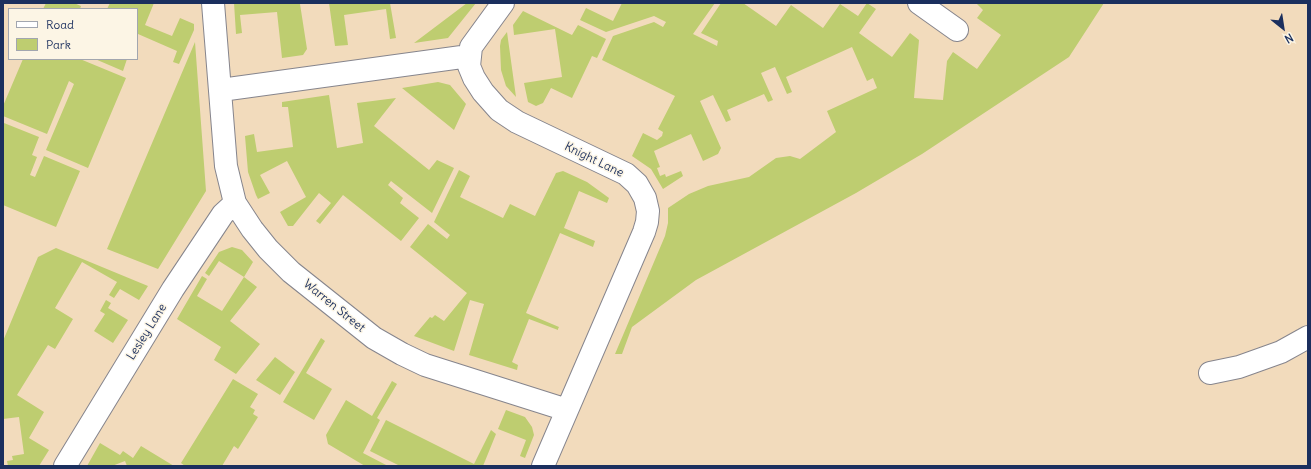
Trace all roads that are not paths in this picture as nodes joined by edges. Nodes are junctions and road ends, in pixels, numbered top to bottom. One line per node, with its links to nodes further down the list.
1 (213, 3): 6 (street, Warren Street)
2 (503, 3): 5 (street)
3 (919, 3): 4 (street)
4 (957, 30)
5 (469, 56): 6 (street); 10 (street, Knight Lane)
6 (221, 90): 7 (street, Warren Street)
7 (236, 202): 10 (street, Warren Street); 11 (street, Lesley Lane)
8 (1308, 337): 9 (street)
9 (1210, 373)
10 (567, 410): 12 (street, Knight Lane)
11 (65, 466)
12 (543, 466)

